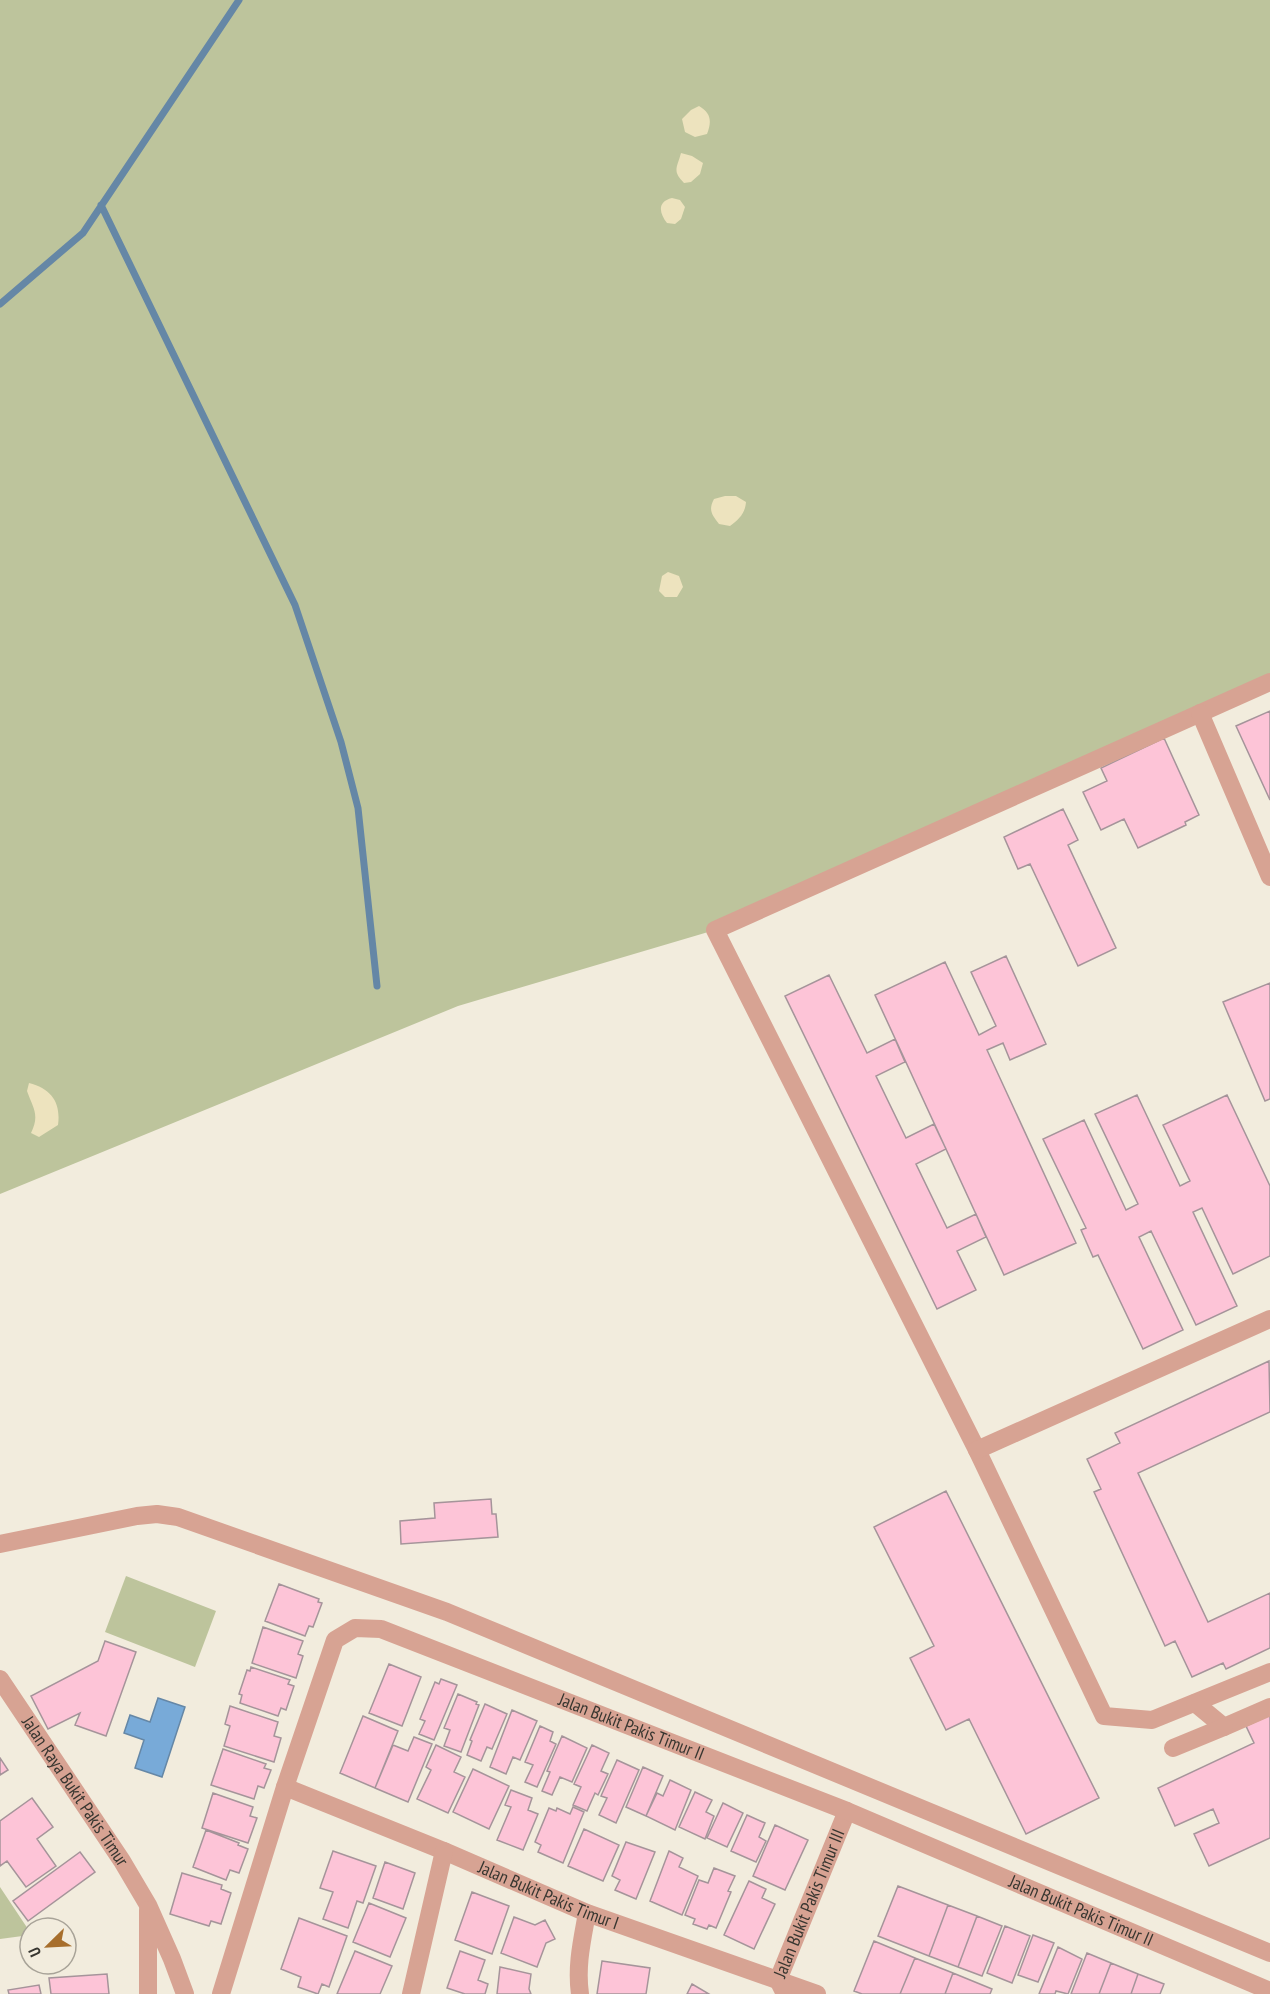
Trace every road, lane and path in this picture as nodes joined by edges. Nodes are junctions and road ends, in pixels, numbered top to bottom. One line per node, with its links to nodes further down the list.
1 (1270, 682): 2 (street)
2 (1200, 713): 3 (street); 6 (street)
3 (1264, 845): 4 (street)
4 (1270, 877)
5 (1270, 1318): 6 (street)
6 (977, 1450): 10 (street)
7 (0, 1544): 19 (street)
8 (1270, 1672): 10 (street)
9 (0, 1679): 17 (street, Jalan Raya Bukit Pakis Timur)
10 (1195, 1703): 12 (street)
11 (1270, 1707): 12 (street)
12 (1224, 1727): 13 (street)
13 (1173, 1748)
14 (285, 1787): 15 (street, Jalan Bukit Pakis Timur II); 16 (street, Jalan Bukit Pakis Timur I); 24 (street, Jalan Bukit Pakis Timur II)
15 (847, 1811): 20 (street, Jalan Bukit Pakis Timur III); 21 (street, Jalan Bukit Pakis Timur II)
16 (444, 1851): 18 (street, Jalan Bukit Pakis Timur I); 25 (street)
17 (148, 1905): 22 (street); 23 (street, Jalan Raya Bukit Pakis Timur)
18 (587, 1914): 20 (street, Jalan Bukit Pakis Timur I); 26 (street)
19 (1270, 1953)
20 (782, 1987): 27 (street, Jalan Bukit Pakis Timur I)
21 (1270, 1991)
22 (147, 1994)
23 (185, 1994)
24 (221, 1994)
25 (411, 1994)
26 (580, 1994)
27 (817, 1994)

